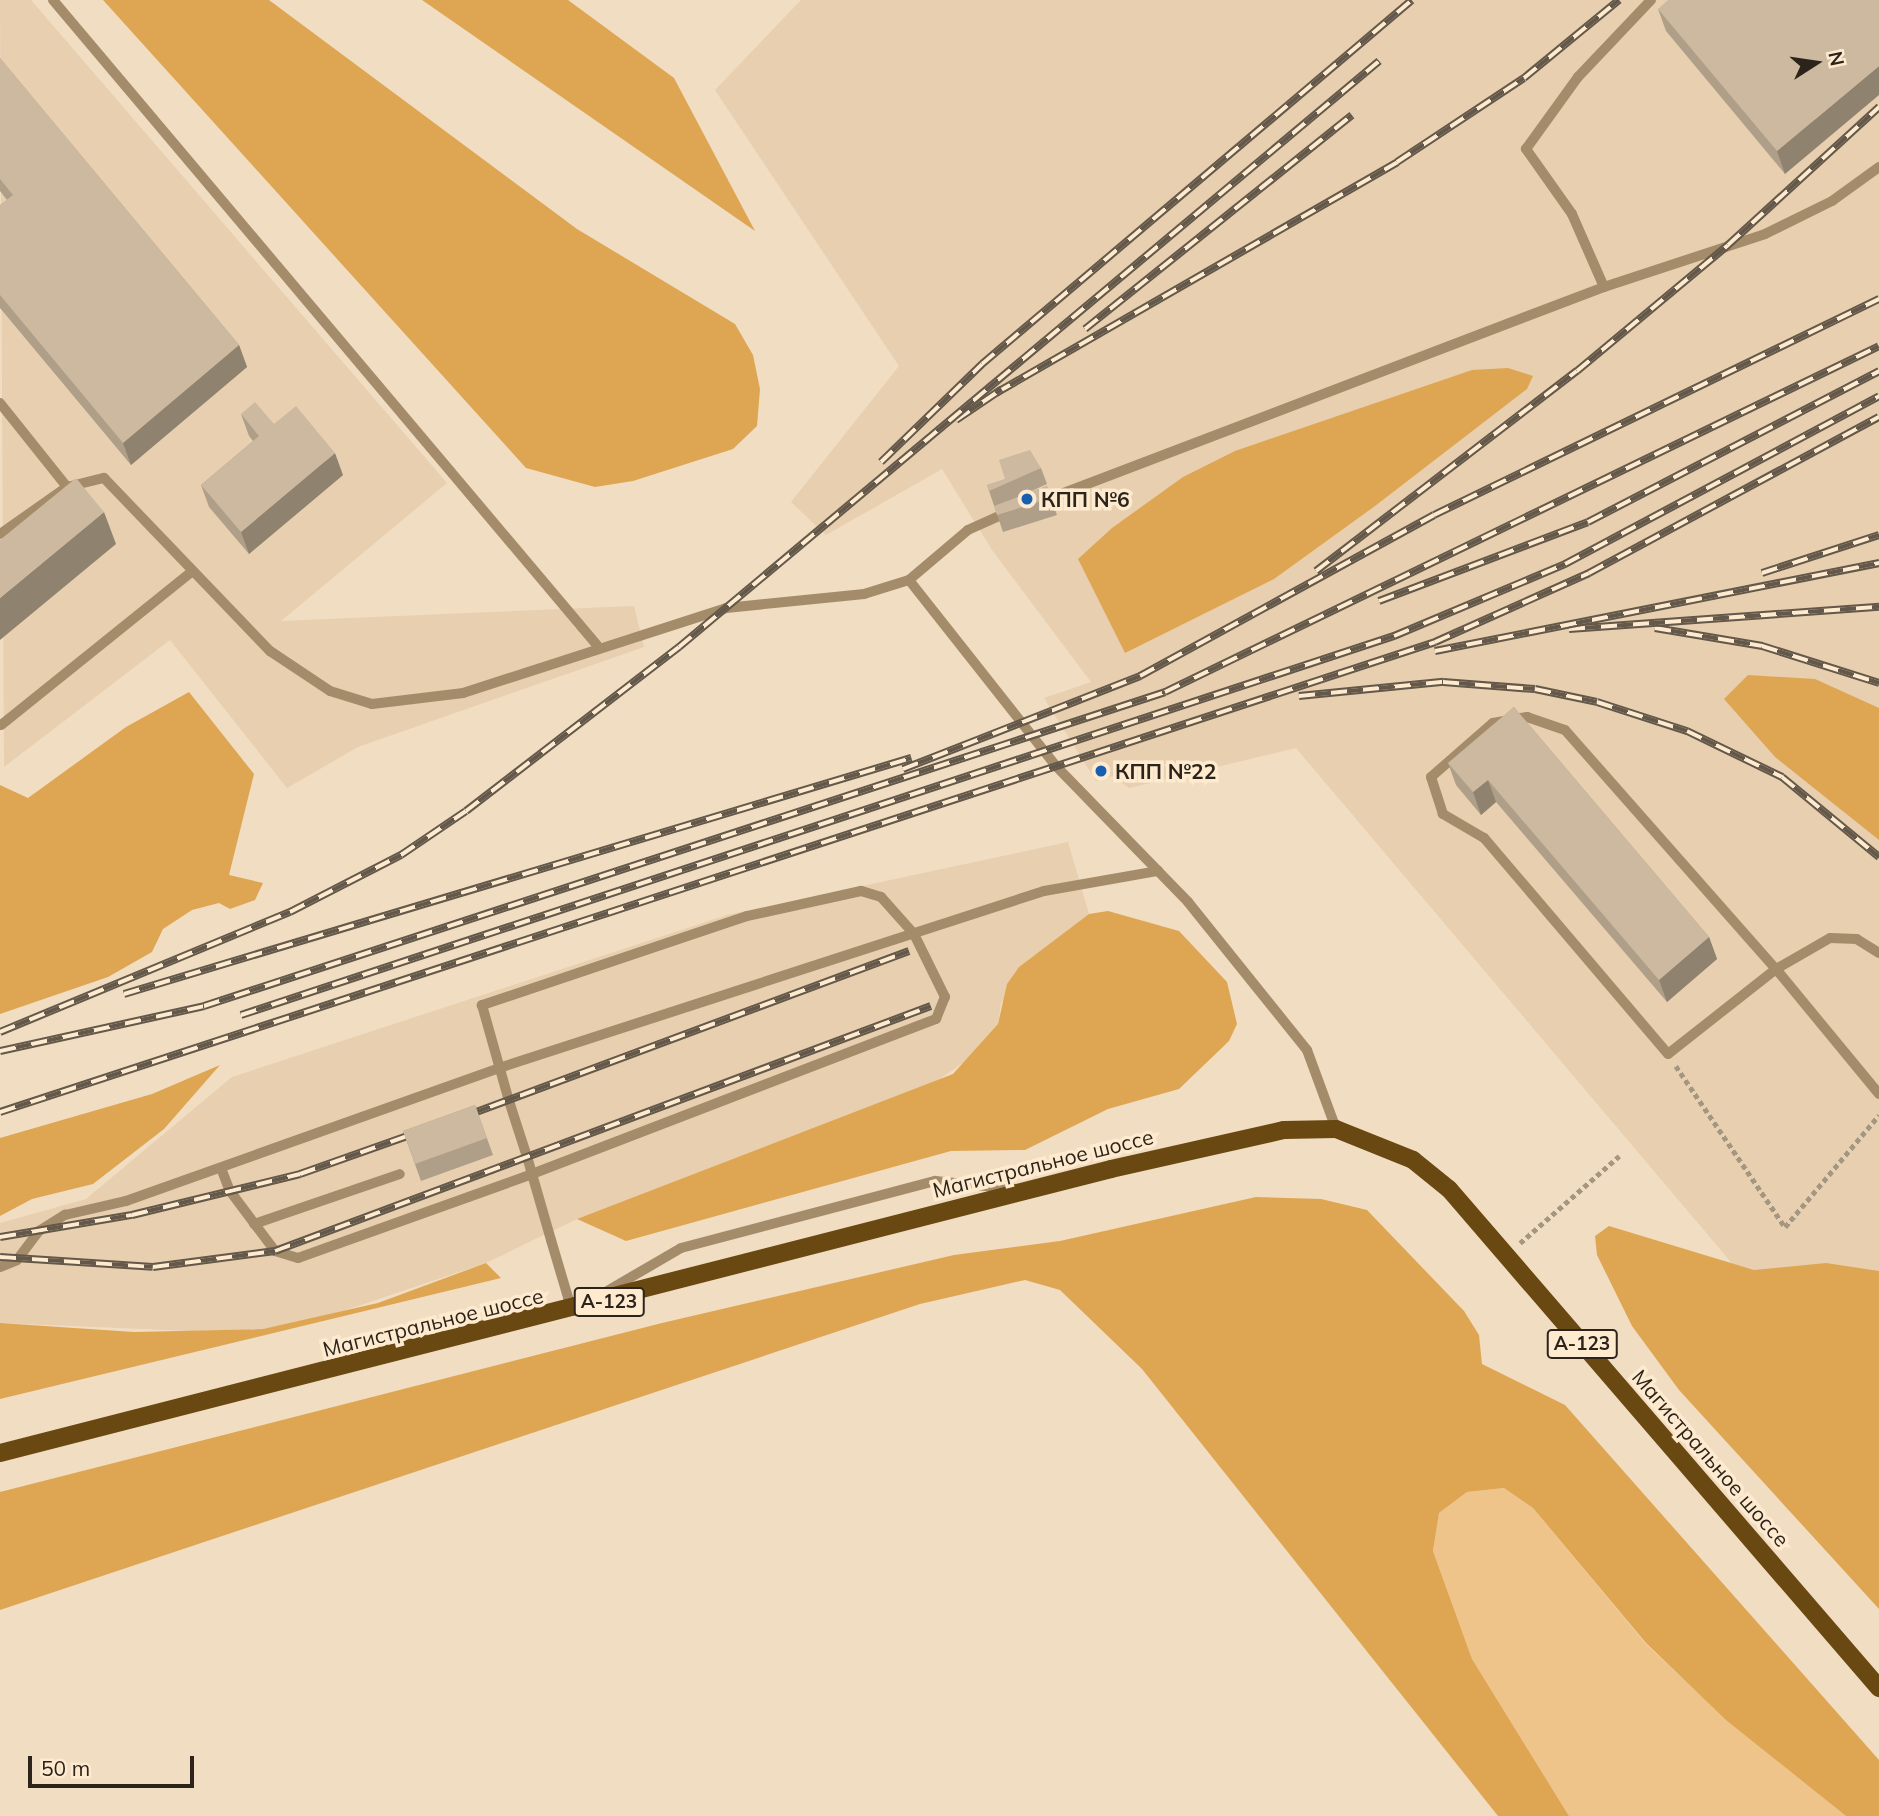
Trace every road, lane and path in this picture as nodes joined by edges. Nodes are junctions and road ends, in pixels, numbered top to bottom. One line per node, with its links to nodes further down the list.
1 (53, 0): 10 (lane)
2 (1651, 0): 4 (lane)
3 (1879, 167): 4 (lane)
4 (1604, 287): 9 (lane)
5 (0, 402): 6 (lane)
6 (67, 487): 7 (lane); 8 (lane)
7 (0, 534)
8 (191, 572): 10 (lane); 11 (lane)
9 (909, 580): 10 (lane); 12 (lane)
10 (597, 645)
11 (1, 725)
12 (1158, 871): 13 (lane); 20 (lane)
13 (914, 934): 17 (lane); 17 (lane); 24 (lane)
14 (1879, 953): 15 (lane)
15 (1776, 969): 16 (lane); 16 (lane); 18 (lane)
16 (1668, 1054): 19 (path)
17 (499, 1068): 22 (lane); 24 (lane)
18 (1879, 1094)
19 (1879, 1115)
20 (1336, 1129): 25 (main road, Магистральное шоссе / А-123); 27 (main road, Магистральное шоссе / А-123)
21 (1619, 1156): 27 (path)
22 (221, 1168): 26 (lane); 28 (lane)
23 (400, 1174): 26 (lane)
24 (532, 1174): 26 (lane); 29 (lane)
25 (1027, 1190): 29 (main road, Магистральное шоссе / А-123); 29 (lane)
26 (254, 1224)
27 (1506, 1255): 31 (main road, Магистральное шоссе / А-123)
28 (0, 1266)
29 (572, 1311): 30 (main road, Магистральное шоссе / А-123)
30 (0, 1453)
31 (1879, 1688)

